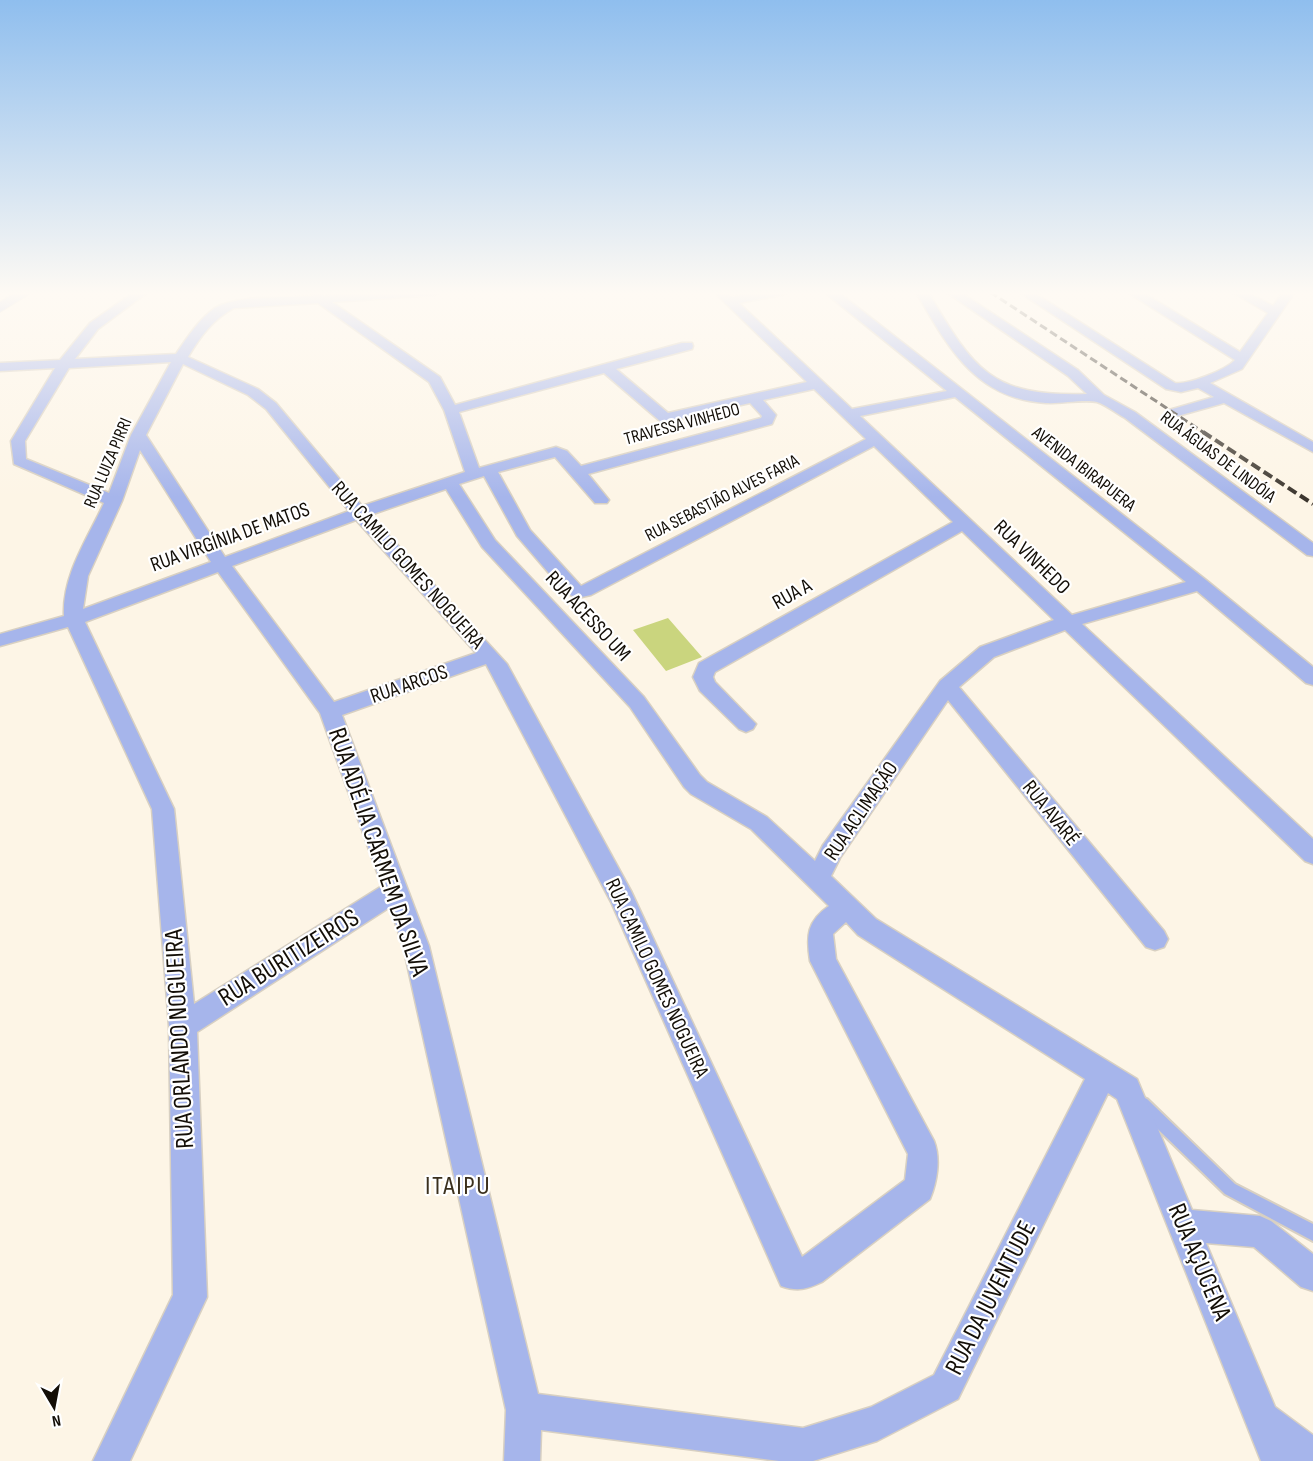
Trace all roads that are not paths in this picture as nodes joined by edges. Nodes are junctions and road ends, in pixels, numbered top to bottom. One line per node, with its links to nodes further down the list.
1 (67, 360): 13 (street)
2 (130, 360): 13 (street)
3 (179, 360): 25 (street, RUA LUIZA PIRRI)
4 (185, 360): 33 (street, RUA CAMILO GOMES NOGUEIRA)
5 (407, 360): 22 (street)
6 (635, 360): 15 (street)
7 (793, 360): 17 (street, RUA VINHEDO)
8 (915, 360): 18 (street, AVENIDA IBIRAPUERA)
9 (965, 360): 19 (street)
10 (1054, 360): 19 (street, RUA ÁGUAS DE LINDÓIA)
11 (1132, 360): 16 (street)
12 (1241, 360): 16 (street)
13 (65, 363): 14 (street); 32 (street)
14 (0, 367)
15 (607, 368): 21 (street); 22 (street)
16 (1200, 383): 20 (street)
17 (818, 384): 21 (street); 24 (street, RUA VINHEDO)
18 (956, 393): 24 (street); 37 (street, AVENIDA IBIRAPUERA)
19 (1099, 398): 35 (street, RUA ÁGUAS DE LINDÓIA)
20 (1226, 398): 23 (street); 27 (street)
21 (754, 399): 29 (street, TRAVESSA VINHEDO)
22 (451, 410): 28 (street)
23 (1173, 413)
24 (850, 414): 26 (street, RUA VINHEDO)
25 (138, 435): 32 (street, RUA LUIZA PIRRI); 36 (street, RUA ADÉLIA CARMEM DA SILVA)
26 (876, 440): 28 (street, RUA SEBASTIÃO ALVES FARIA); 34 (street, RUA VINHEDO)
27 (1313, 448)
28 (482, 472): 29 (street); 30 (street, RUA VIRGÍNIA DE MATOS)
29 (578, 472): 31 (street)
30 (450, 482): 33 (street, RUA VIRGÍNIA DE MATOS); 47 (street, RUA ACESSO UM)
31 (601, 500)
32 (114, 501): 38 (street, RUA LUIZA PIRRI)
33 (359, 513): 36 (street, RUA VIRGÍNIA DE MATOS); 41 (street, RUA CAMILO GOMES NOGUEIRA)
34 (964, 523): 39 (street, RUA VINHEDO); 45 (street, RUA A)
35 (1313, 551)
36 (222, 565): 38 (street, RUA VIRGÍNIA DE MATOS); 44 (street, RUA ADÉLIA CARMEM DA SILVA)
37 (1200, 584): 39 (street, RUA ACLIMAÇÃO); 42 (street, AVENIDA IBIRAPUERA)
38 (74, 619): 40 (street, RUA VIRGÍNIA DE MATOS); 51 (street, RUA ORLANDO NOGUEIRA)
39 (1068, 622): 43 (street, RUA ACLIMAÇÃO); 46 (street, RUA VINHEDO)
40 (0, 640)
41 (488, 656): 44 (street, RUA ARCOS); 49 (street, RUA CAMILO GOMES NOGUEIRA)
42 (1313, 678)
43 (947, 686): 47 (street, RUA ACLIMAÇÃO); 50 (street, RUA AVARÉ)
44 (330, 711): 48 (street, RUA ADÉLIA CARMEM DA SILVA)
45 (746, 724)
46 (1313, 854)
47 (818, 879): 49 (street, RUA ACLIMAÇÃO)
48 (395, 891): 51 (street, RUA BURITIZEIROS); 56 (street, RUA ADÉLIA CARMEM DA SILVA)
49 (847, 908): 52 (street, RUA ACLIMAÇÃO)
50 (1155, 939)
51 (183, 1026): 59 (street, RUA ORLANDO NOGUEIRA)
52 (1115, 1082): 53 (street, RUA AÇUCENA); 54 (lane); 56 (street, RUA DA JUVENTUDE)
53 (1183, 1225): 55 (street); 57 (street, RUA AÇUCENA)
54 (1313, 1233)
55 (1313, 1275)
56 (524, 1410): 60 (street, RUA ADÉLIA CARMEM DA SILVA)
57 (1265, 1421): 58 (street); 61 (street, RUA AÇUCENA)
58 (1313, 1457)
59 (111, 1461)
60 (522, 1461)
61 (1279, 1461)

